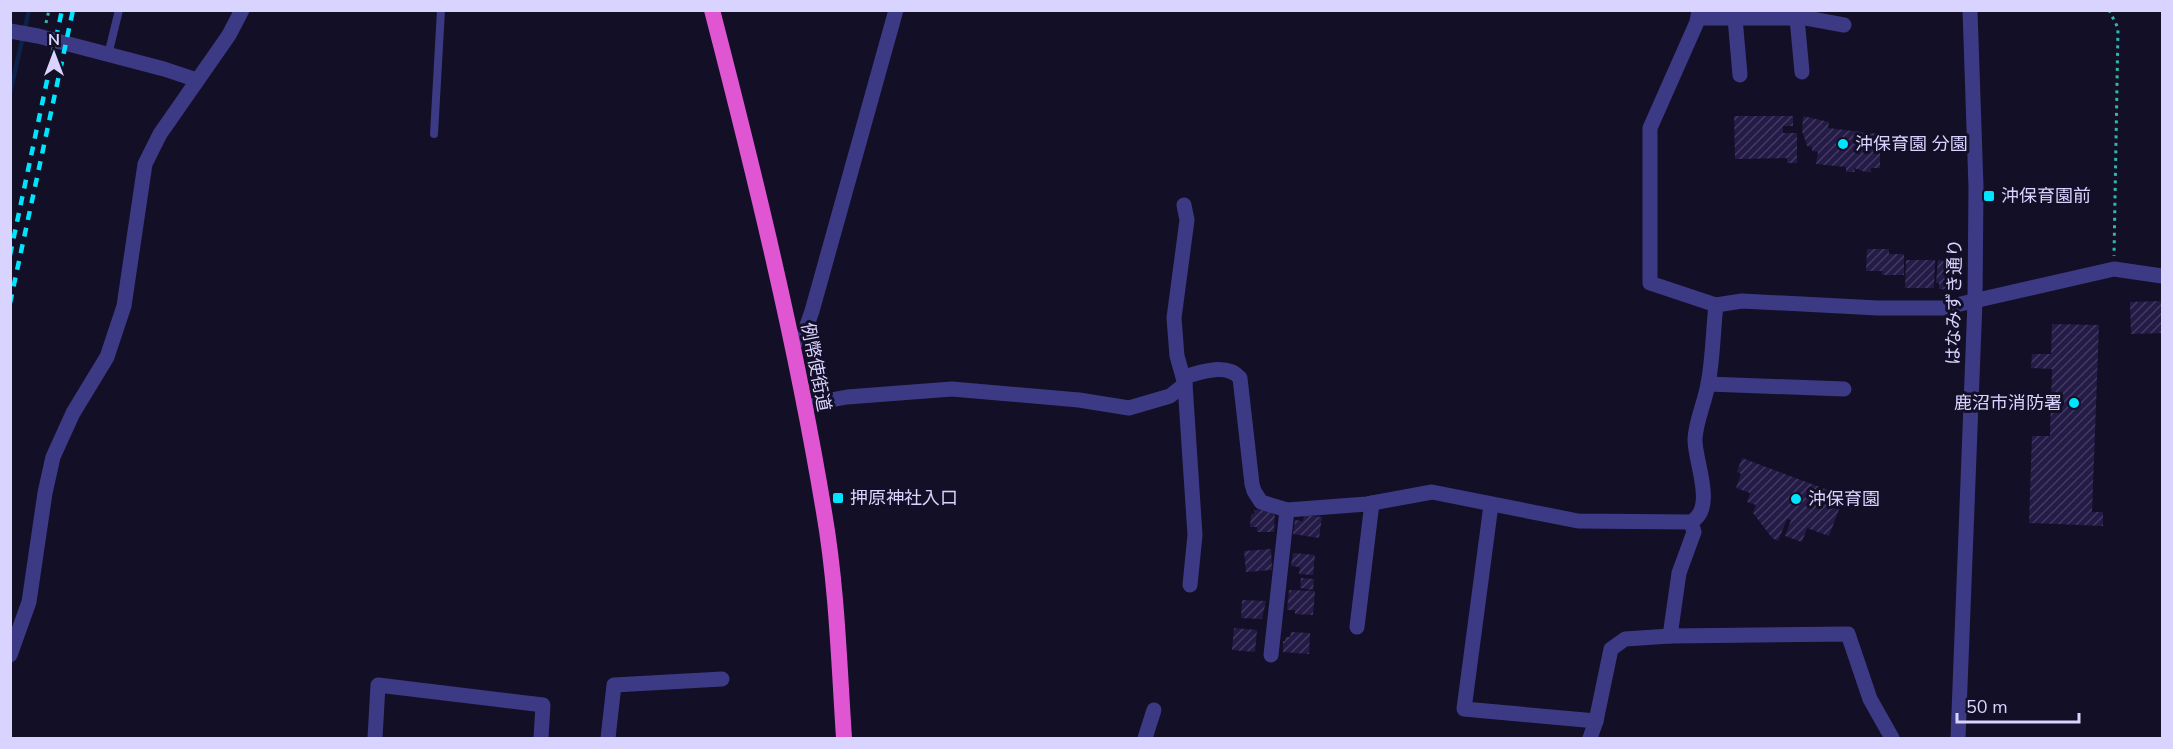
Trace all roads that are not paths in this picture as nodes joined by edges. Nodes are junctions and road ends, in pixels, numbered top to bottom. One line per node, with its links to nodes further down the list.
1 (119, 10): 12 (lane)
2 (242, 10): 15 (street)
3 (441, 10): 16 (lane)
4 (712, 10): 21 (highway, 例幣使街道)
5 (896, 10): 21 (street)
6 (1971, 10): 19 (street, はなみずき通り)
7 (1699, 14): 8 (street); 20 (street)
8 (1735, 18): 9 (street); 14 (street)
9 (1797, 18): 10 (street); 13 (street)
10 (1844, 25)
11 (10, 31): 12 (street)
12 (108, 55): 15 (street)
13 (1802, 72)
14 (1740, 75)
15 (197, 80): 33 (street)
16 (434, 134)
17 (1184, 205): 22 (street)
18 (2163, 276): 19 (street)
19 (1975, 301): 20 (street); 45 (street, はなみずき通り)
20 (1716, 305): 23 (street)
21 (793, 345): 25 (highway, 例幣使街道)
22 (1184, 381): 25 (street); 28 (street); 30 (street)
23 (1708, 384): 24 (street); 29 (street)
24 (1844, 389)
25 (804, 405): 41 (highway, 例幣使街道)
26 (1372, 503): 27 (street); 28 (street); 31 (street)
27 (1491, 505): 29 (street); 37 (street)
28 (1287, 510): 34 (street)
29 (1691, 522): 32 (street)
30 (1190, 585)
31 (1357, 627)
32 (1670, 636): 37 (street); 44 (street)
33 (10, 654)
34 (1271, 655)
35 (722, 679): 40 (street)
36 (1155, 710): 42 (street)
37 (1596, 721): 43 (street)
38 (375, 738): 39 (street)
39 (542, 738)
40 (608, 738)
41 (844, 738)
42 (1145, 738)
43 (1590, 738)
44 (1892, 738)
45 (1959, 738)

